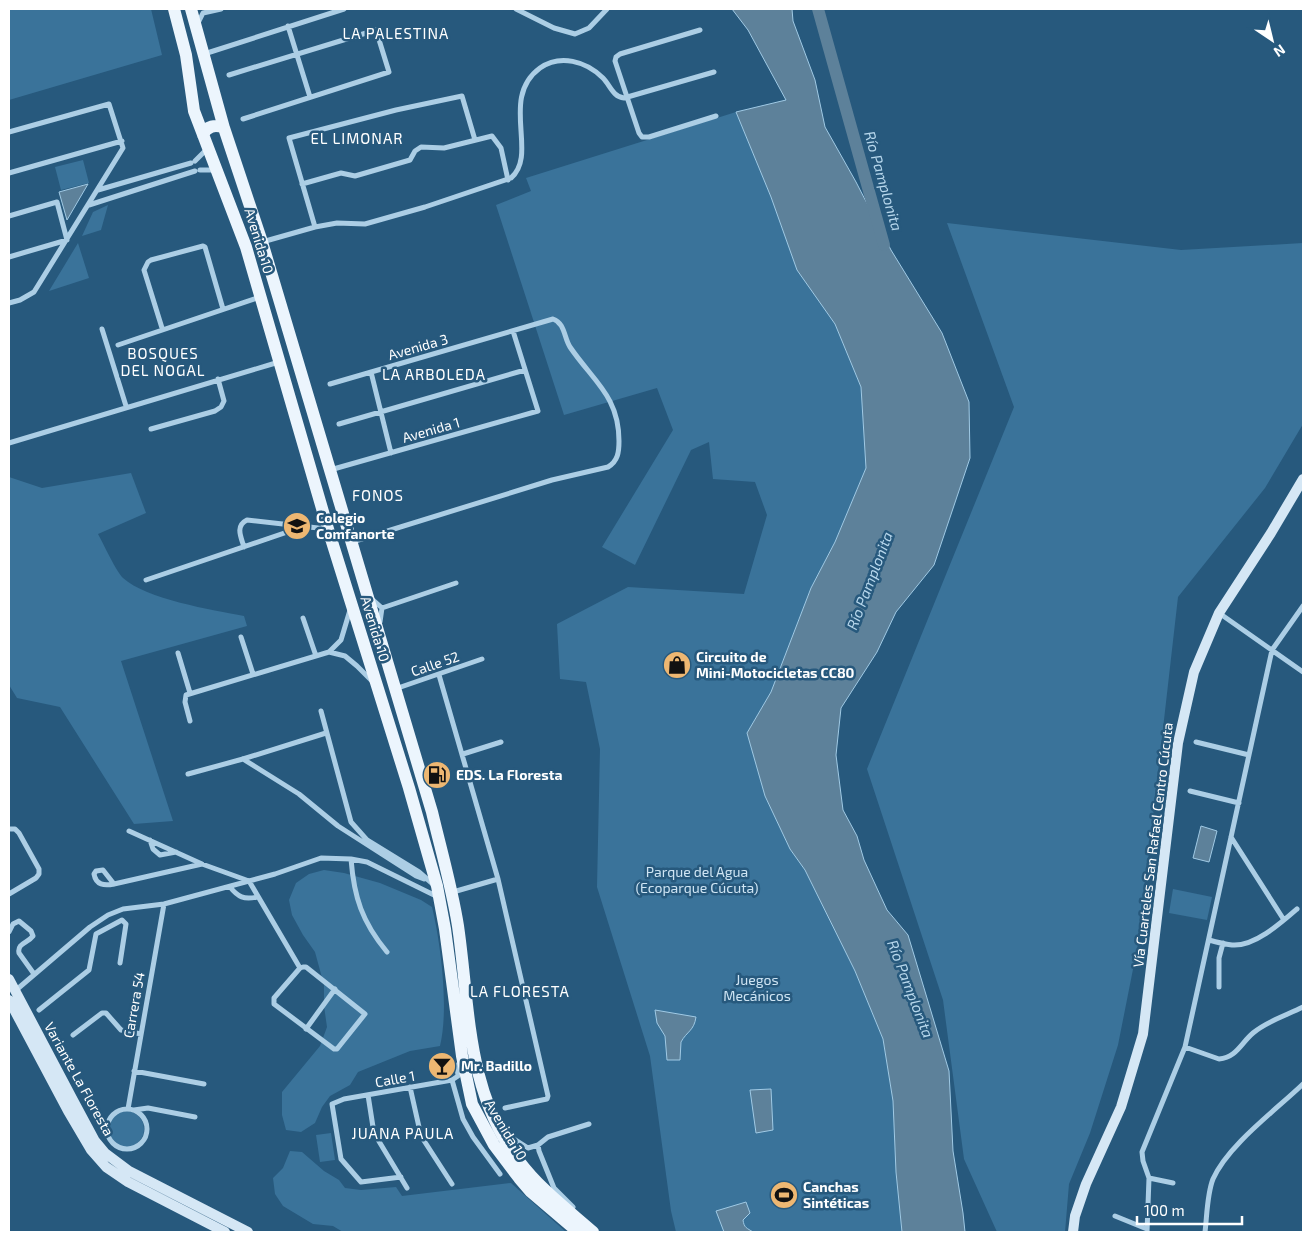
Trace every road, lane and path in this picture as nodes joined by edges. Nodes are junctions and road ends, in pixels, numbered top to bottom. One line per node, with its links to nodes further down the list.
1 (174, 9): 19 (main road, Avenida 10)
2 (191, 9): 9 (main road, Avenida 10)
3 (198, 9): 8 (street)
4 (222, 9): 8 (street)
5 (344, 9): 10 (street)
6 (516, 9): 7 (street)
7 (607, 9)
8 (204, 13): 9 (street)
9 (196, 25): 12 (main road, Avenida 10)
10 (288, 26): 12 (street); 13 (street)
11 (700, 30): 17 (street)
12 (203, 54): 18 (main road, Avenida 10)
13 (296, 54): 15 (street); 16 (street); 16 (street)
14 (714, 72): 17 (street)
15 (229, 75)
16 (310, 97): 21 (street)
17 (626, 98): 20 (street); 30 (street)
18 (217, 102): 19 (main road); 22 (main road, Avenida 10)
19 (194, 111): 24 (main road, Avenida 10)
20 (716, 116)
21 (243, 119)
22 (224, 128): 24 (main road); 37 (main road, Avenida 10)
23 (9, 132): 26 (street)
24 (203, 135): 27 (main road, Avenida 10)
25 (475, 140): 30 (street); 31 (street); 31 (street)
26 (122, 142): 29 (street); 32 (street)
27 (208, 147): 28 (main road, Avenida 10); 32 (street)
28 (219, 172): 33 (street); 39 (main road, Avenida 10)
29 (9, 173)
30 (508, 180): 35 (street)
31 (302, 184): 35 (street)
32 (97, 190): 33 (street)
33 (88, 205): 36 (street)
34 (9, 216): 36 (street)
35 (315, 227): 37 (street)
36 (67, 240): 38 (street); 40 (street)
37 (262, 242): 57 (main road, Avenida 10)
38 (9, 257)
39 (260, 297): 41 (street); 46 (main road, Avenida 10)
40 (9, 303)
41 (222, 309): 42 (street); 42 (street)
42 (162, 328): 45 (street)
43 (102, 329): 51 (street)
44 (513, 331): 47 (street); 48 (street, Avenida 3); 61 (street, Avenida 3)
45 (118, 344)
46 (279, 362): 49 (street); 60 (main road, Avenida 10)
47 (525, 370): 52 (street); 56 (street, Avenida 1)
48 (371, 372): 50 (street, Avenida 3); 52 (street)
49 (218, 379): 51 (street); 54 (street)
50 (330, 384)
51 (126, 406): 55 (street)
52 (382, 412): 53 (street); 56 (street)
53 (339, 424)
54 (151, 429)
55 (9, 443)
56 (392, 453): 57 (street, Avenida 1)
57 (330, 470): 61 (main road, Avenida 10)
58 (1303, 478): 68 (main road, Vía Cuarteles San Rafael Centro Cúcuta)
59 (302, 527): 60 (street); 62 (street); 62 (street)
60 (328, 529): 65 (main road, Avenida 10)
61 (351, 542): 67 (main road, Avenida 10)
62 (244, 547): 63 (street)
63 (146, 580)
64 (456, 583): 67 (street)
65 (351, 605): 70 (main road, Avenida 10); 75 (street)
66 (1303, 606): 74 (street)
67 (378, 612): 70 (main road); 71 (main road, Avenida 10)
68 (1219, 613): 74 (street); 161 (main road, Vía Cuarteles San Rafael Centro Cúcuta)
69 (302, 618): 77 (street)
70 (357, 622): 73 (main road, Avenida 10)
71 (379, 634): 73 (main road); 83 (main road, Avenida 10)
72 (241, 637): 80 (street)
73 (363, 643): 82 (main road, Avenida 10)
74 (1272, 650): 79 (street); 91 (street)
75 (329, 652): 77 (street); 82 (street)
76 (178, 653): 84 (street)
77 (316, 656): 80 (street)
78 (482, 659): 81 (street, Calle 52)
79 (1303, 672)
80 (252, 674): 84 (street)
81 (439, 675): 83 (street, Calle 52); 90 (street)
82 (377, 689): 102 (main road, Avenida 10)
83 (395, 689): 110 (main road, Avenida 10)
84 (190, 693): 86 (street)
85 (321, 711): 87 (street)
86 (190, 721)
87 (326, 733): 92 (street); 104 (street)
88 (501, 742): 90 (street)
89 (1196, 742): 91 (street)
90 (462, 754): 105 (street)
91 (1249, 755): 95 (street)
92 (243, 759): 93 (street); 109 (street)
93 (188, 774)
94 (1190, 791): 95 (street)
95 (1238, 803): 98 (street)
96 (9, 829): 111 (street)
97 (129, 831): 99 (street)
98 (1231, 837): 115 (street); 119 (street)
99 (150, 840): 100 (street); 100 (street)
100 (176, 852): 103 (street)
101 (351, 858): 106 (street); 109 (street); 121 (street)
102 (430, 862): 104 (street); 109 (main road, Avenida 10)
103 (202, 864): 106 (street); 107 (street)
104 (419, 872): 109 (street)
105 (498, 880): 110 (street); 142 (street)
106 (249, 881): 108 (street); 112 (street)
107 (114, 884)
108 (230, 887): 112 (street); 113 (street)
109 (434, 888): 135 (main road, Avenida 10)
110 (452, 892): 146 (main road, Avenida 10)
111 (9, 894)
112 (257, 897): 123 (street)
113 (164, 904): 116 (street); 132 (street, Carrera 54)
114 (1297, 909): 115 (street)
115 (1284, 920): 120 (street)
116 (90, 927): 118 (street); 124 (street)
117 (9, 932): 124 (street)
118 (96, 934): 122 (street); 130 (street)
119 (1208, 940): 120 (street); 134 (street)
120 (1223, 943): 126 (street)
121 (387, 952)
122 (120, 963)
123 (300, 968): 127 (street); 131 (street)
124 (34, 974): 128 (street)
125 (9, 979): 128 (main road, Variante La Floresta)
126 (1219, 987)
127 (335, 989): 131 (street); 131 (street)
128 (12, 995): 156 (main road, Variante La Floresta)
129 (1303, 1008): 134 (street)
130 (39, 1010)
131 (306, 1029)
132 (141, 1034): 133 (street); 136 (street, Carrera 54)
133 (73, 1036)
134 (1185, 1047): 151 (street)
135 (462, 1060): 137 (street); 157 (main road, Avenida 10)
136 (134, 1071): 138 (street); 143 (street, Carrera 54)
137 (452, 1080): 140 (street, Calle 1); 149 (street)
138 (204, 1084)
139 (1303, 1084): 162 (street)
140 (410, 1087): 141 (street, Calle 1); 152 (street)
141 (368, 1095): 150 (street); 150 (street, Calle 1)
142 (505, 1108)
143 (128, 1109): 144 (street); 144 (street)
144 (134, 1110): 145 (street)
145 (195, 1117)
146 (493, 1117): 148 (street); 157 (main road, Avenida 10)
147 (589, 1124): 148 (street)
148 (538, 1146): 157 (street)
149 (500, 1174)
150 (401, 1178): 154 (street)
151 (1149, 1178): 153 (street); 158 (street)
152 (452, 1184)
153 (1173, 1184)
154 (407, 1188)
155 (1115, 1216): 158 (street)
156 (212, 1219): 159 (main road, Variante La Floresta); 160 (main road, Variante La Floresta)
157 (585, 1230)
158 (1147, 1231)
159 (225, 1232)
160 (248, 1232)
161 (1073, 1232)
162 (1205, 1232)

